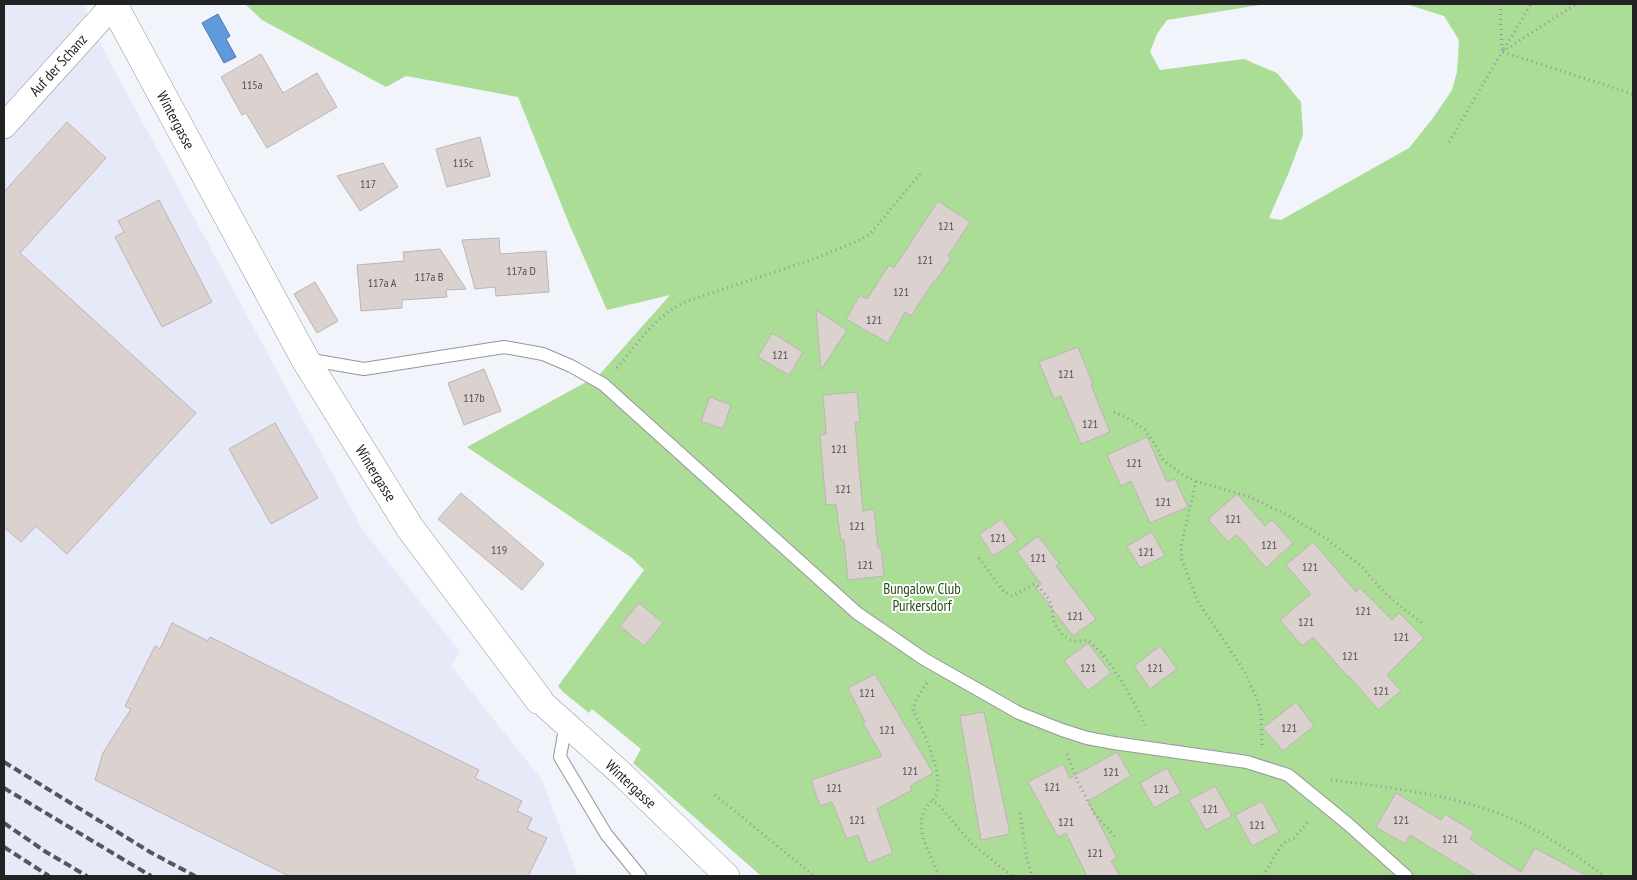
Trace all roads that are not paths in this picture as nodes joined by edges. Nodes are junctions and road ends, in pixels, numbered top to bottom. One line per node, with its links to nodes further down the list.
1 (114, 4): 2 (street, Auf der Schanz); 3 (street, Wintergasse)
2 (4, 126)
3 (305, 358): 4 (street, Wintergasse); 8 (lane)
4 (539, 700): 5 (street, Wintergasse)
5 (566, 723): 6 (lane); 7 (street, Wintergasse)
6 (640, 876)
7 (726, 876)
8 (1406, 876)

